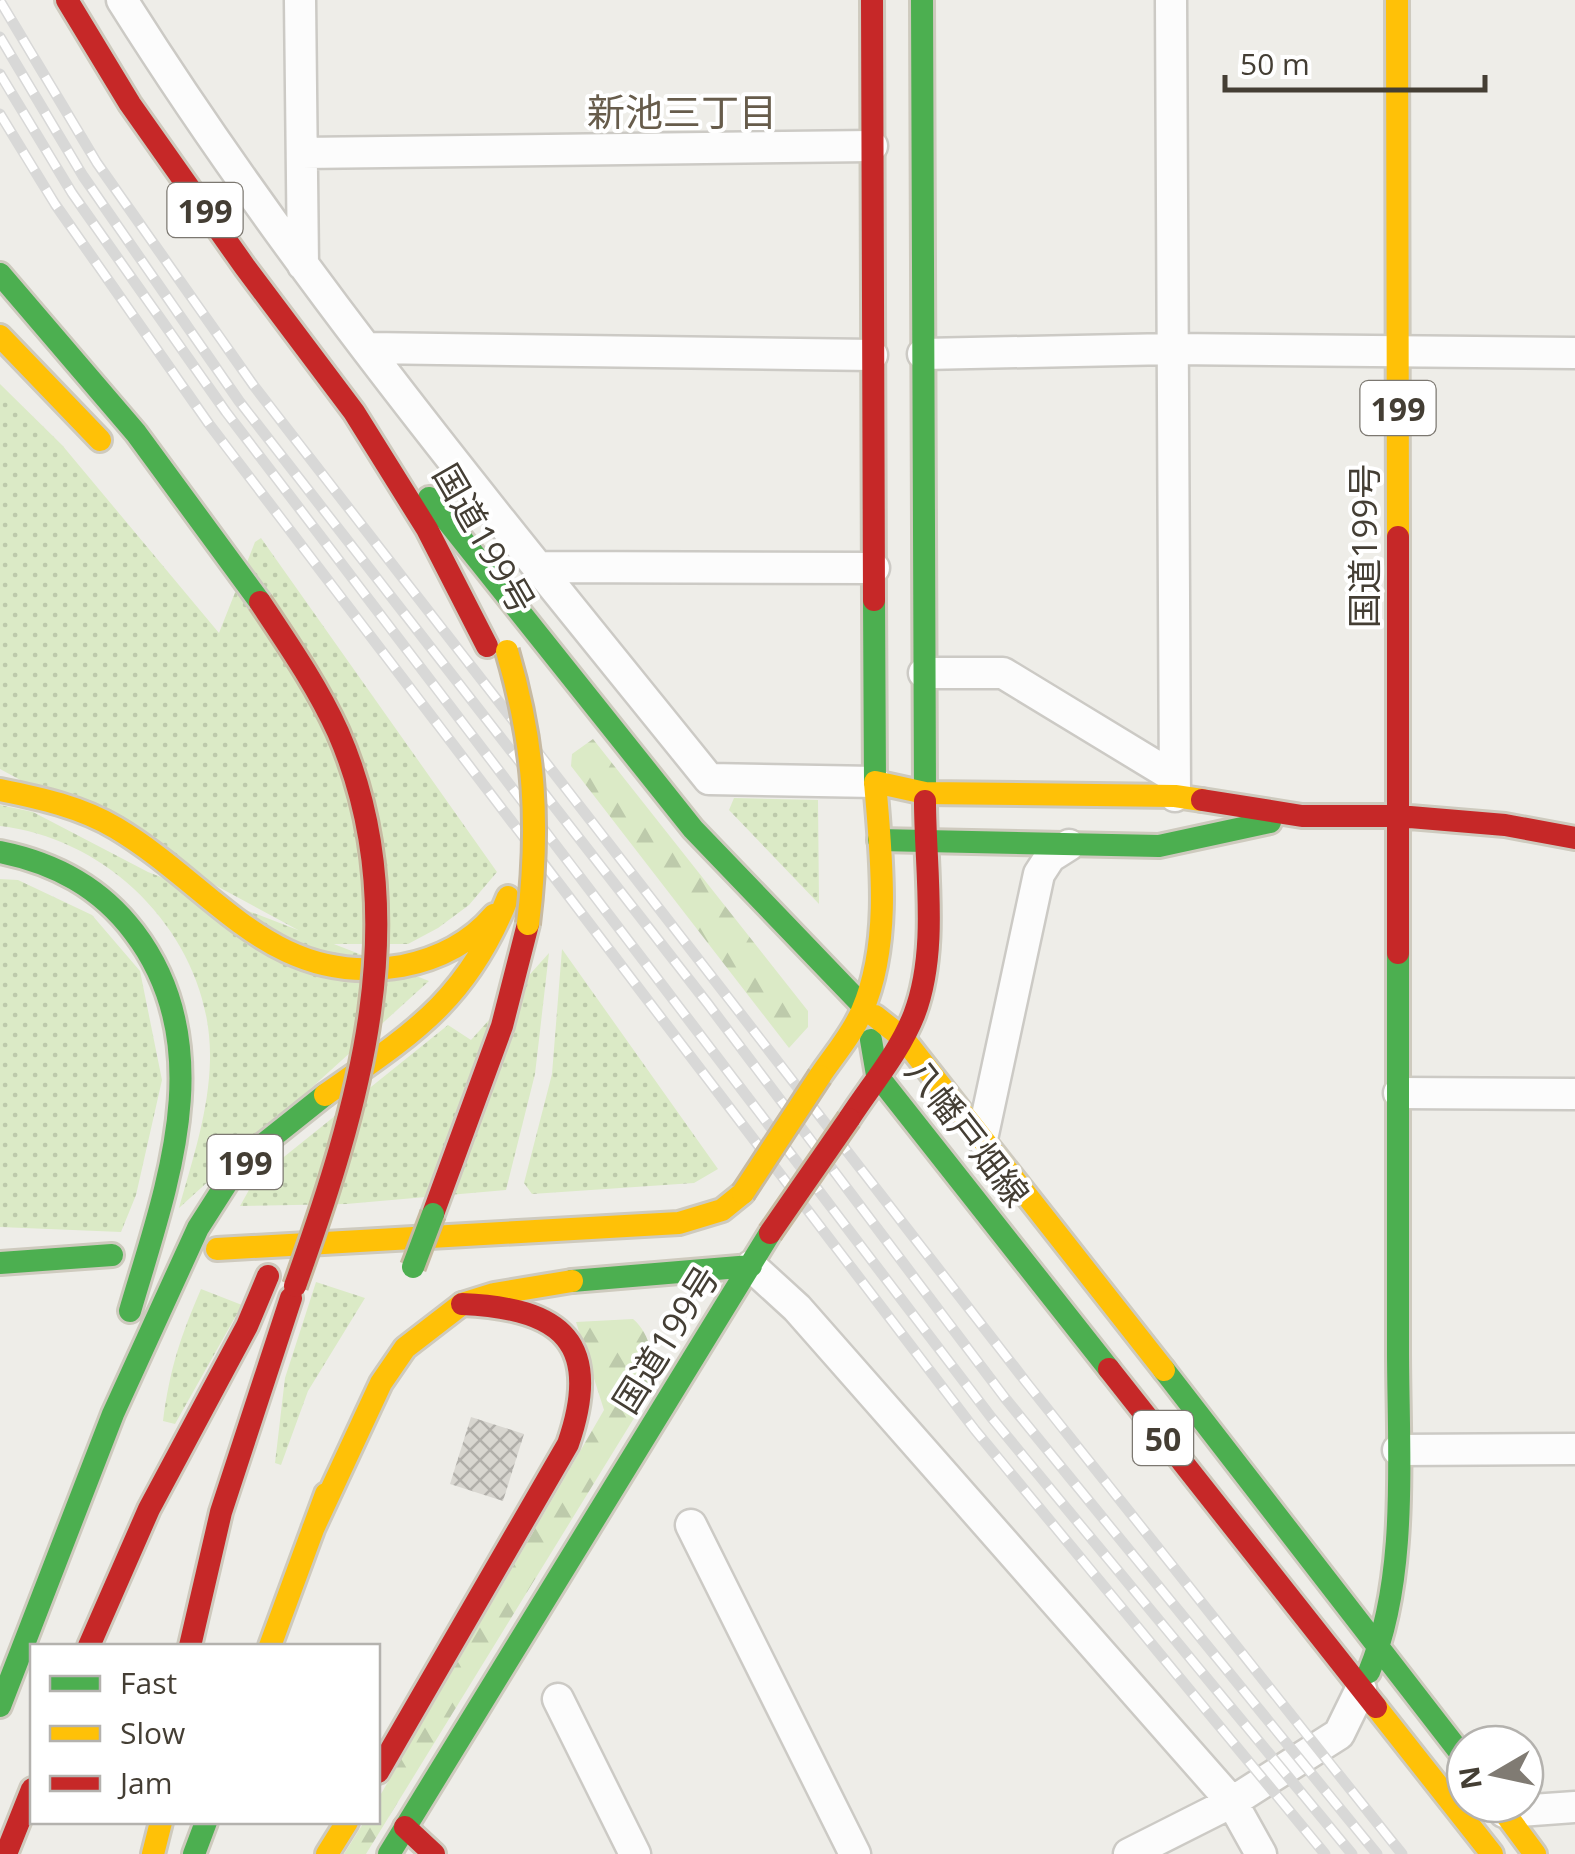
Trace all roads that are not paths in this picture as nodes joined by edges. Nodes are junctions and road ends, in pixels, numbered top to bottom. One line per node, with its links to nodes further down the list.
1 (67, 0): 19 (main road, 国道199号 / 199)
2 (122, 0): 10 (street)
3 (300, 0): 9 (street)
4 (872, 0): 8 (main road, 国道199号)
5 (922, 0): 17 (main road, 国道199号)
6 (1170, 0): 14 (street)
7 (1397, 0): 15 (main road, 国道199号 / 199)
8 (872, 146): 9 (street); 18 (main road, 国道199号)
9 (302, 153): 10 (street)
10 (304, 265): 13 (street)
11 (0, 274): 62 (main road, bridge)
12 (0, 336): 20 (main road)
13 (368, 348): 18 (street); 22 (street)
14 (1172, 349): 15 (street); 17 (street); 27 (street)
15 (1398, 351): 16 (street); 31 (main road, 国道199号 / 199)
16 (1575, 353)
17 (923, 354): 25 (main road, 国道199号)
18 (872, 356): 23 (main road, 国道199号)
19 (354, 412): 21 (main road, 国道199号 / 199); 24 (main road, 国道199号 / 199)
20 (116, 459)
21 (410, 474): 24 (main road, 国道199号 / 199); 40 (main road)
22 (538, 567): 23 (street); 26 (street)
23 (874, 568): 26 (main road, 国道199号)
24 (497, 648): 37 (main road, 国道199号 / 199); 53 (main road, 国道199号 / 199, bridge)
25 (924, 674): 27 (street); 29 (main road, 国道199号)
26 (875, 782): 29 (main road); 34 (main road, 国道199号)
27 (1174, 787): 29 (main road); 30 (main road)
28 (0, 790): 37 (main road)
29 (925, 793): 33 (main road, 国道199号)
30 (1302, 816): 31 (main road); 35 (main road)
31 (1398, 816): 32 (main road); 44 (main road, 国道199号)
32 (1575, 838)
33 (924, 839): 34 (main road); 35 (main road); 41 (main road, 国道199号)
34 (880, 840): 40 (main road, 国道199号)
35 (1072, 844): 47 (street)
36 (8, 856): 58 (main road)
37 (508, 897): 58 (main road, 国道199号 / 199)
38 (347, 935): 39 (main road)
39 (345, 990)
40 (864, 1007): 41 (main road, 八幡戸畑線 / 50); 43 (main road, 八幡戸畑線 / 50); 49 (main road, 国道199号, bridge)
41 (903, 1038): 43 (main road, 国道199号); 47 (main road, 八幡戸畑線 / 50)
42 (334, 1058): 46 (main road)
43 (877, 1075): 52 (main road, 国道199号, bridge); 65 (main road, 八幡戸畑線 / 50)
44 (1398, 1092): 45 (street); 57 (main road, 国道199号)
45 (1575, 1094)
46 (318, 1128)
47 (982, 1138): 64 (main road, 八幡戸畑線 / 50)
48 (289, 1220): 61 (main road)
49 (217, 1250)
50 (112, 1255): 51 (main road)
51 (7, 1260)
52 (751, 1266): 54 (main road); 71 (street); 78 (main road, 国道199号)
53 (410, 1276)
54 (462, 1304): 60 (main road); 69 (main road)
55 (386, 1337): 60 (main road)
56 (1575, 1449): 57 (street)
57 (1398, 1450): 64 (main road, 国道199号)
58 (77, 1502): 67 (main road, 国道199号 / 199)
59 (691, 1525): 86 (street)
60 (313, 1529): 63 (main road)
61 (91, 1644)
62 (190, 1644)
63 (271, 1644)
64 (1380, 1646): 65 (main road, 国道199号); 68 (main road, 八幡戸畑線 / 50)
65 (1362, 1689): 71 (street); 89 (main road, 八幡戸畑線 / 50)
66 (558, 1700): 85 (street)
67 (0, 1706)
68 (1445, 1733)
69 (380, 1769)
70 (30, 1793): 79 (main road)
71 (1232, 1802): 87 (street); 88 (street)
72 (1545, 1807): 73 (street)
73 (1575, 1807)
74 (161, 1824): 80 (main road)
75 (205, 1824): 81 (main road)
76 (346, 1824): 82 (main road)
77 (1513, 1824): 90 (main road)
78 (405, 1828): 83 (main road, 国道199号); 84 (main road)
79 (6, 1854)
80 (154, 1854)
81 (194, 1854)
82 (326, 1854)
83 (388, 1854)
84 (434, 1854)
85 (635, 1854)
86 (855, 1854)
87 (1130, 1854)
88 (1261, 1854)
89 (1492, 1854)
90 (1536, 1854)

